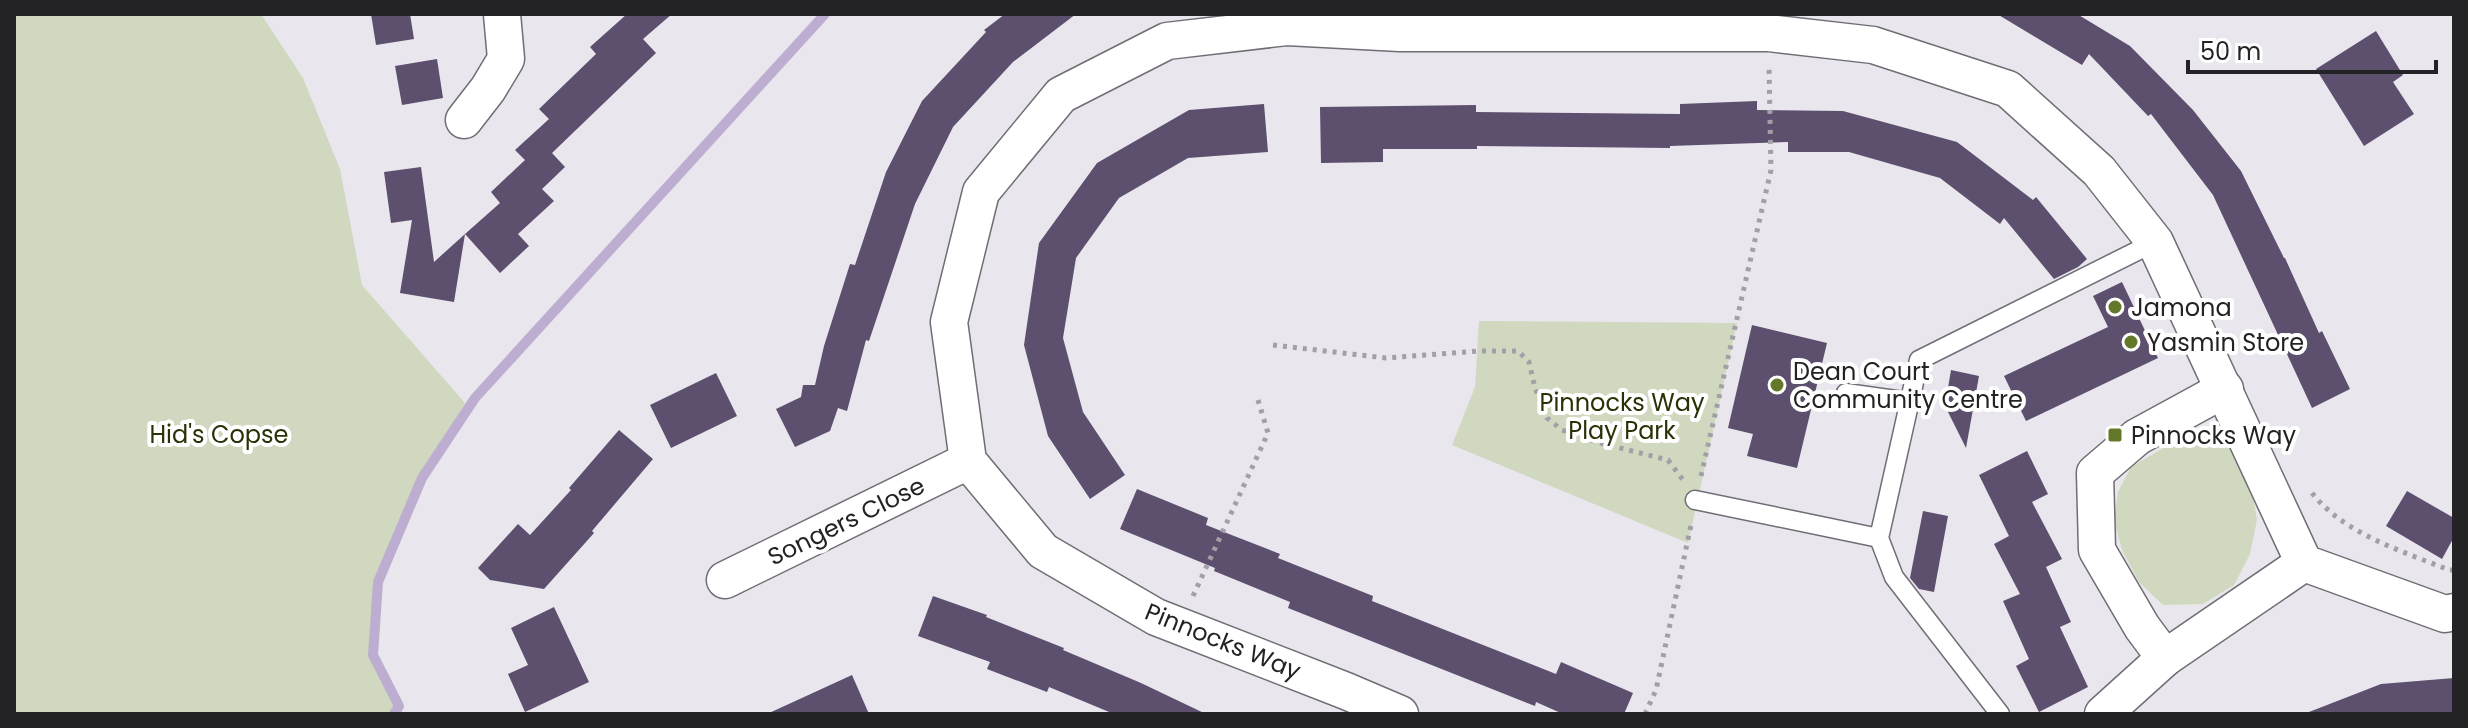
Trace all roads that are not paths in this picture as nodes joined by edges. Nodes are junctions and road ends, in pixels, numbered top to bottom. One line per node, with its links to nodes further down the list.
1 (502, 14): 3 (street)
2 (1576, 24): 4 (street); 8 (street)
3 (464, 120)
4 (2155, 242): 5 (street); 7 (lane)
5 (2225, 389): 11 (street); 14 (street)
6 (1846, 393): 7 (lane)
7 (1910, 402): 10 (lane)
8 (968, 461): 12 (street, Songers Close); 15 (street, Pinnocks Way)
9 (1695, 500): 10 (lane)
10 (1879, 538): 16 (lane)
11 (2304, 563): 13 (street); 14 (street)
12 (725, 580)
13 (2454, 612)
14 (2165, 658): 17 (street)
15 (1400, 714)
16 (2000, 714)
17 (2103, 714)

